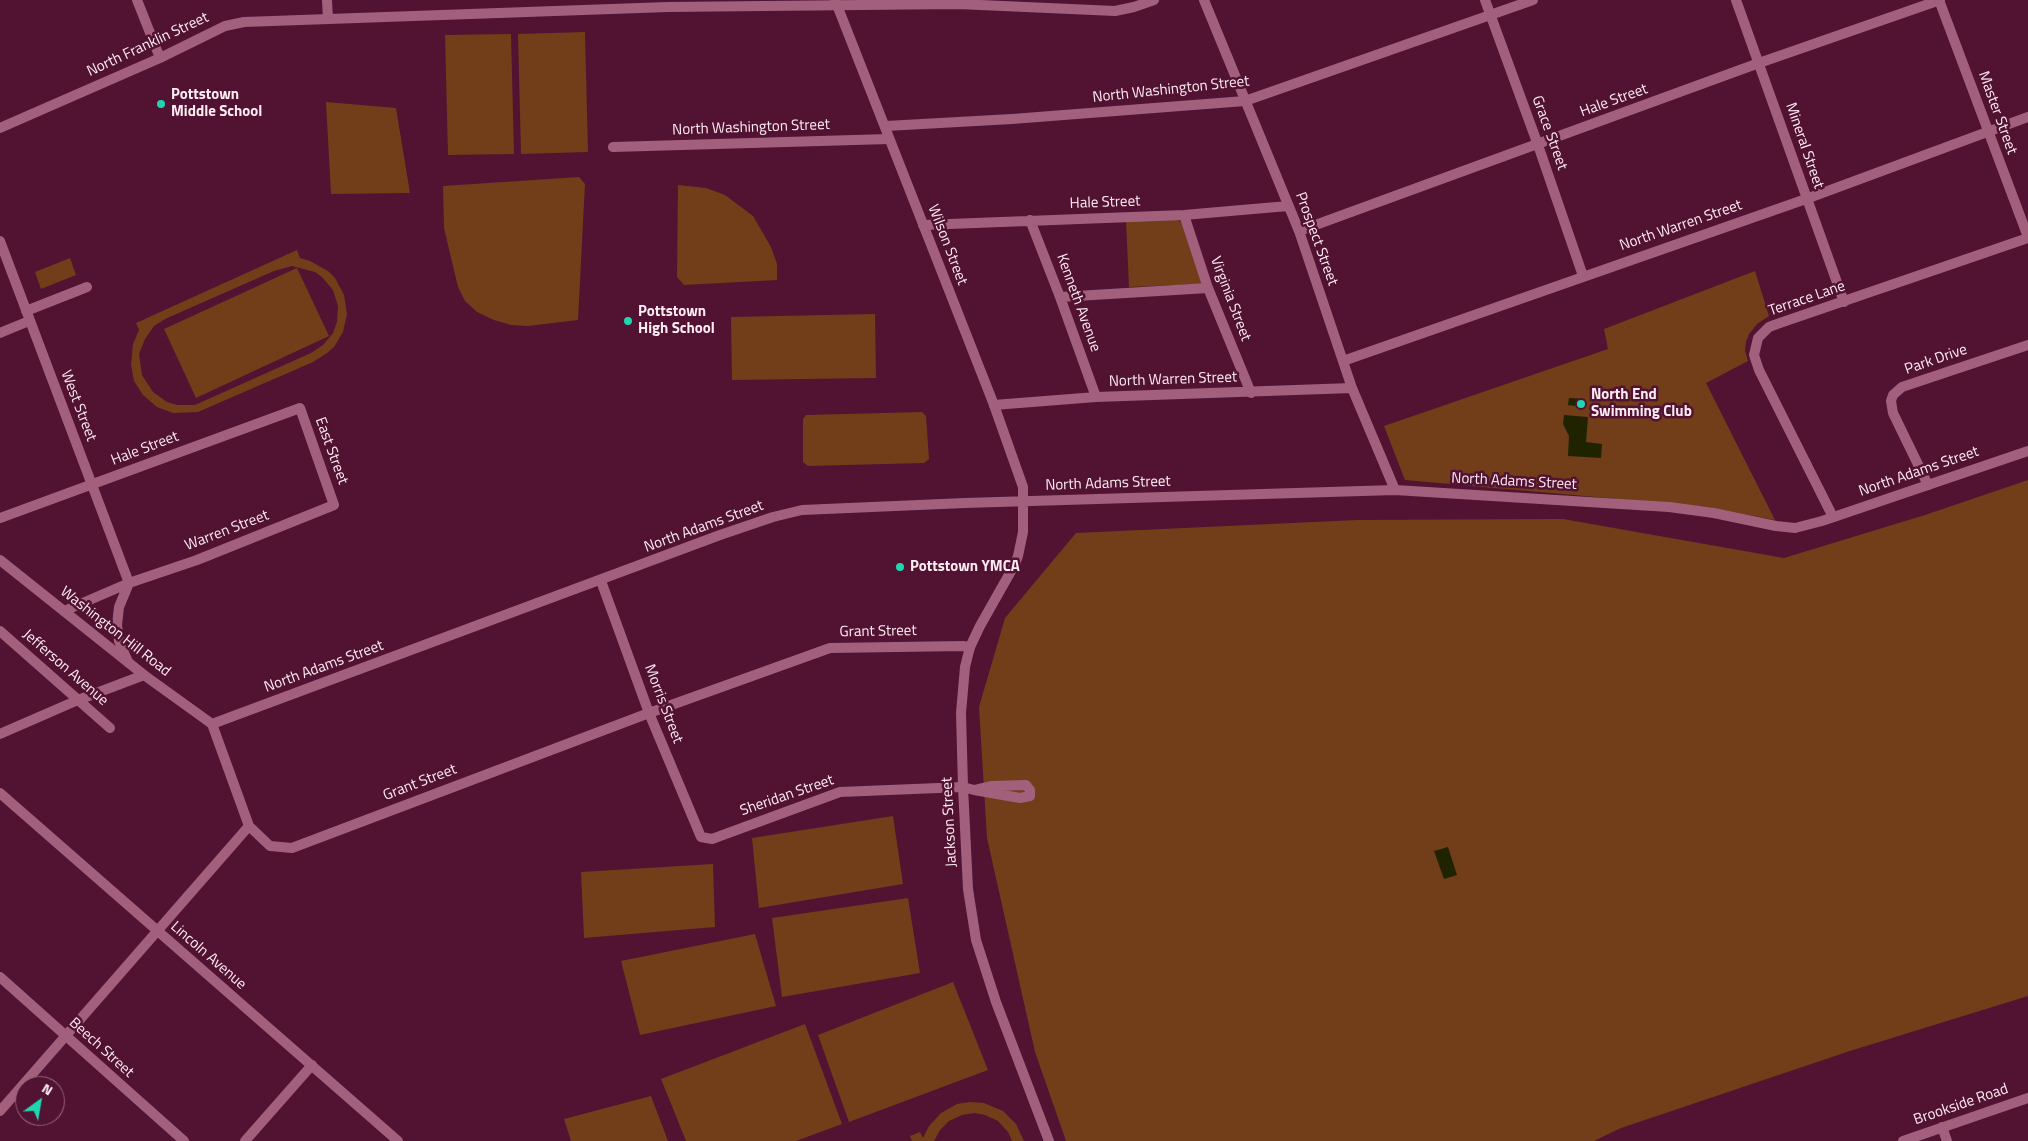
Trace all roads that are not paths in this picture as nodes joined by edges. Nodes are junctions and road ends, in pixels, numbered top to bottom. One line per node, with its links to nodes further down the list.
1 (137, 0): 13 (street)
2 (327, 0): 12 (street)
3 (1154, 0): 9 (street, North Franklin Street)
4 (1204, 0): 15 (street, Prospect Street)
5 (1485, 0): 11 (street, Grace Street)
6 (1534, 0): 11 (street, North Washington Street)
7 (1736, 0): 14 (street, Mineral Street)
8 (1940, 0): 14 (street, Hale Street); 19 (street, Master Street)
9 (958, 2): 10 (street, North Franklin Street)
10 (836, 3): 12 (street, North Franklin Street); 17 (street, Wilson Street)
11 (1491, 16): 15 (street, North Washington Street); 21 (street, Grace Street)
12 (328, 19): 13 (street, North Franklin Street)
13 (160, 58): 18 (street, North Franklin Street)
14 (1759, 63): 21 (street, Hale Street); 23 (street, Mineral Street)
15 (1245, 101): 17 (street, North Washington Street); 24 (street, Prospect Street)
16 (2028, 116): 19 (street, North Warren Street)
17 (886, 126): 20 (street, Wilson Street)
18 (0, 128)
19 (1987, 130): 23 (street, North Warren Street); 29 (street, Master Street)
20 (890, 139): 22 (street, North Washington Street); 27 (street, Wilson Street)
21 (1538, 144): 28 (street, Hale Street); 31 (street, Grace Street)
22 (613, 147)
23 (1806, 199): 31 (street, North Warren Street); 35 (street, Mineral Street)
24 (1288, 206): 25 (street, Hale Street); 28 (street, Prospect Street)
25 (1184, 215): 26 (street, Hale Street); 33 (street, Virginia Street)
26 (1030, 220): 27 (street, Hale Street); 34 (street, Kenneth Avenue)
27 (923, 225): 43 (street, Wilson Street)
28 (1299, 231): 39 (street, Prospect Street)
29 (2028, 238): 35 (street, Terrace Lane)
30 (0, 241): 36 (street, West Street)
31 (1583, 276): 39 (street, North Warren Street)
32 (87, 287): 36 (street)
33 (1208, 288): 34 (street); 41 (street, Virginia Street)
34 (1060, 297): 42 (street, Kenneth Avenue)
35 (1844, 302): 51 (street, Terrace Lane)
36 (28, 316): 37 (street); 46 (street, West Street)
37 (0, 333)
38 (2028, 345): 47 (street, Park Drive)
39 (1343, 361): 40 (street, Prospect Street)
40 (1352, 388): 41 (street, North Warren Street); 48 (street, Prospect Street)
41 (1251, 393): 42 (street, North Warren Street)
42 (1096, 398): 43 (street, North Warren Street)
43 (994, 405): 49 (street, Wilson Street)
44 (300, 408): 46 (street, Hale Street); 50 (street, East Street)
45 (2028, 451): 47 (street, North Adams Street)
46 (92, 484): 52 (street, Hale Street); 55 (street, West Street)
47 (1928, 485): 51 (street, North Adams Street)
48 (1395, 490): 49 (street, North Adams Street); 51 (street, North Adams Street)
49 (1024, 502): 54 (street, North Adams Street); 58 (street, Jackson Street)
50 (334, 505): 55 (street, Warren Street)
51 (1833, 517)
52 (0, 518)
53 (0, 560): 56 (street, Washington Hill Road)
54 (601, 581): 62 (street, Morris Street); 63 (street, North Adams Street)
55 (129, 583): 56 (street, Warren Street); 59 (street)
56 (64, 610): 59 (street, Washington Hill Road)
57 (0, 631): 61 (street, Jefferson Avenue)
58 (970, 647): 62 (street, Grant Street); 66 (street, Jackson Street)
59 (128, 662): 60 (street, Washington Hill Road)
60 (144, 675): 61 (street); 63 (street, Washington Hill Road)
61 (78, 700): 64 (street, Jefferson Avenue); 65 (street)
62 (649, 713): 69 (street, Grant Street); 70 (street, Morris Street)
63 (212, 724): 69 (street)
64 (110, 728)
65 (0, 734)
66 (963, 787): 67 (street, Sheridan Street); 70 (street, Sheridan Street); 81 (street, Jackson Street)
67 (974, 790)
68 (0, 793): 71 (street, Lincoln Avenue)
69 (249, 826): 71 (street)
70 (700, 837)
71 (156, 931): 73 (street); 74 (street, Lincoln Avenue)
72 (0, 977): 73 (street, Beech Street)
73 (65, 1036): 76 (street); 78 (street, Beech Street)
74 (312, 1065): 79 (street); 80 (street, Lincoln Avenue)
75 (2028, 1098): 77 (street, Brookside Road)
76 (0, 1111)
77 (1942, 1127): 82 (street, Brookside Road); 83 (street)
78 (184, 1141)
79 (245, 1141)
80 (398, 1141)
81 (1048, 1141)
82 (1904, 1141)
83 (1947, 1141)

